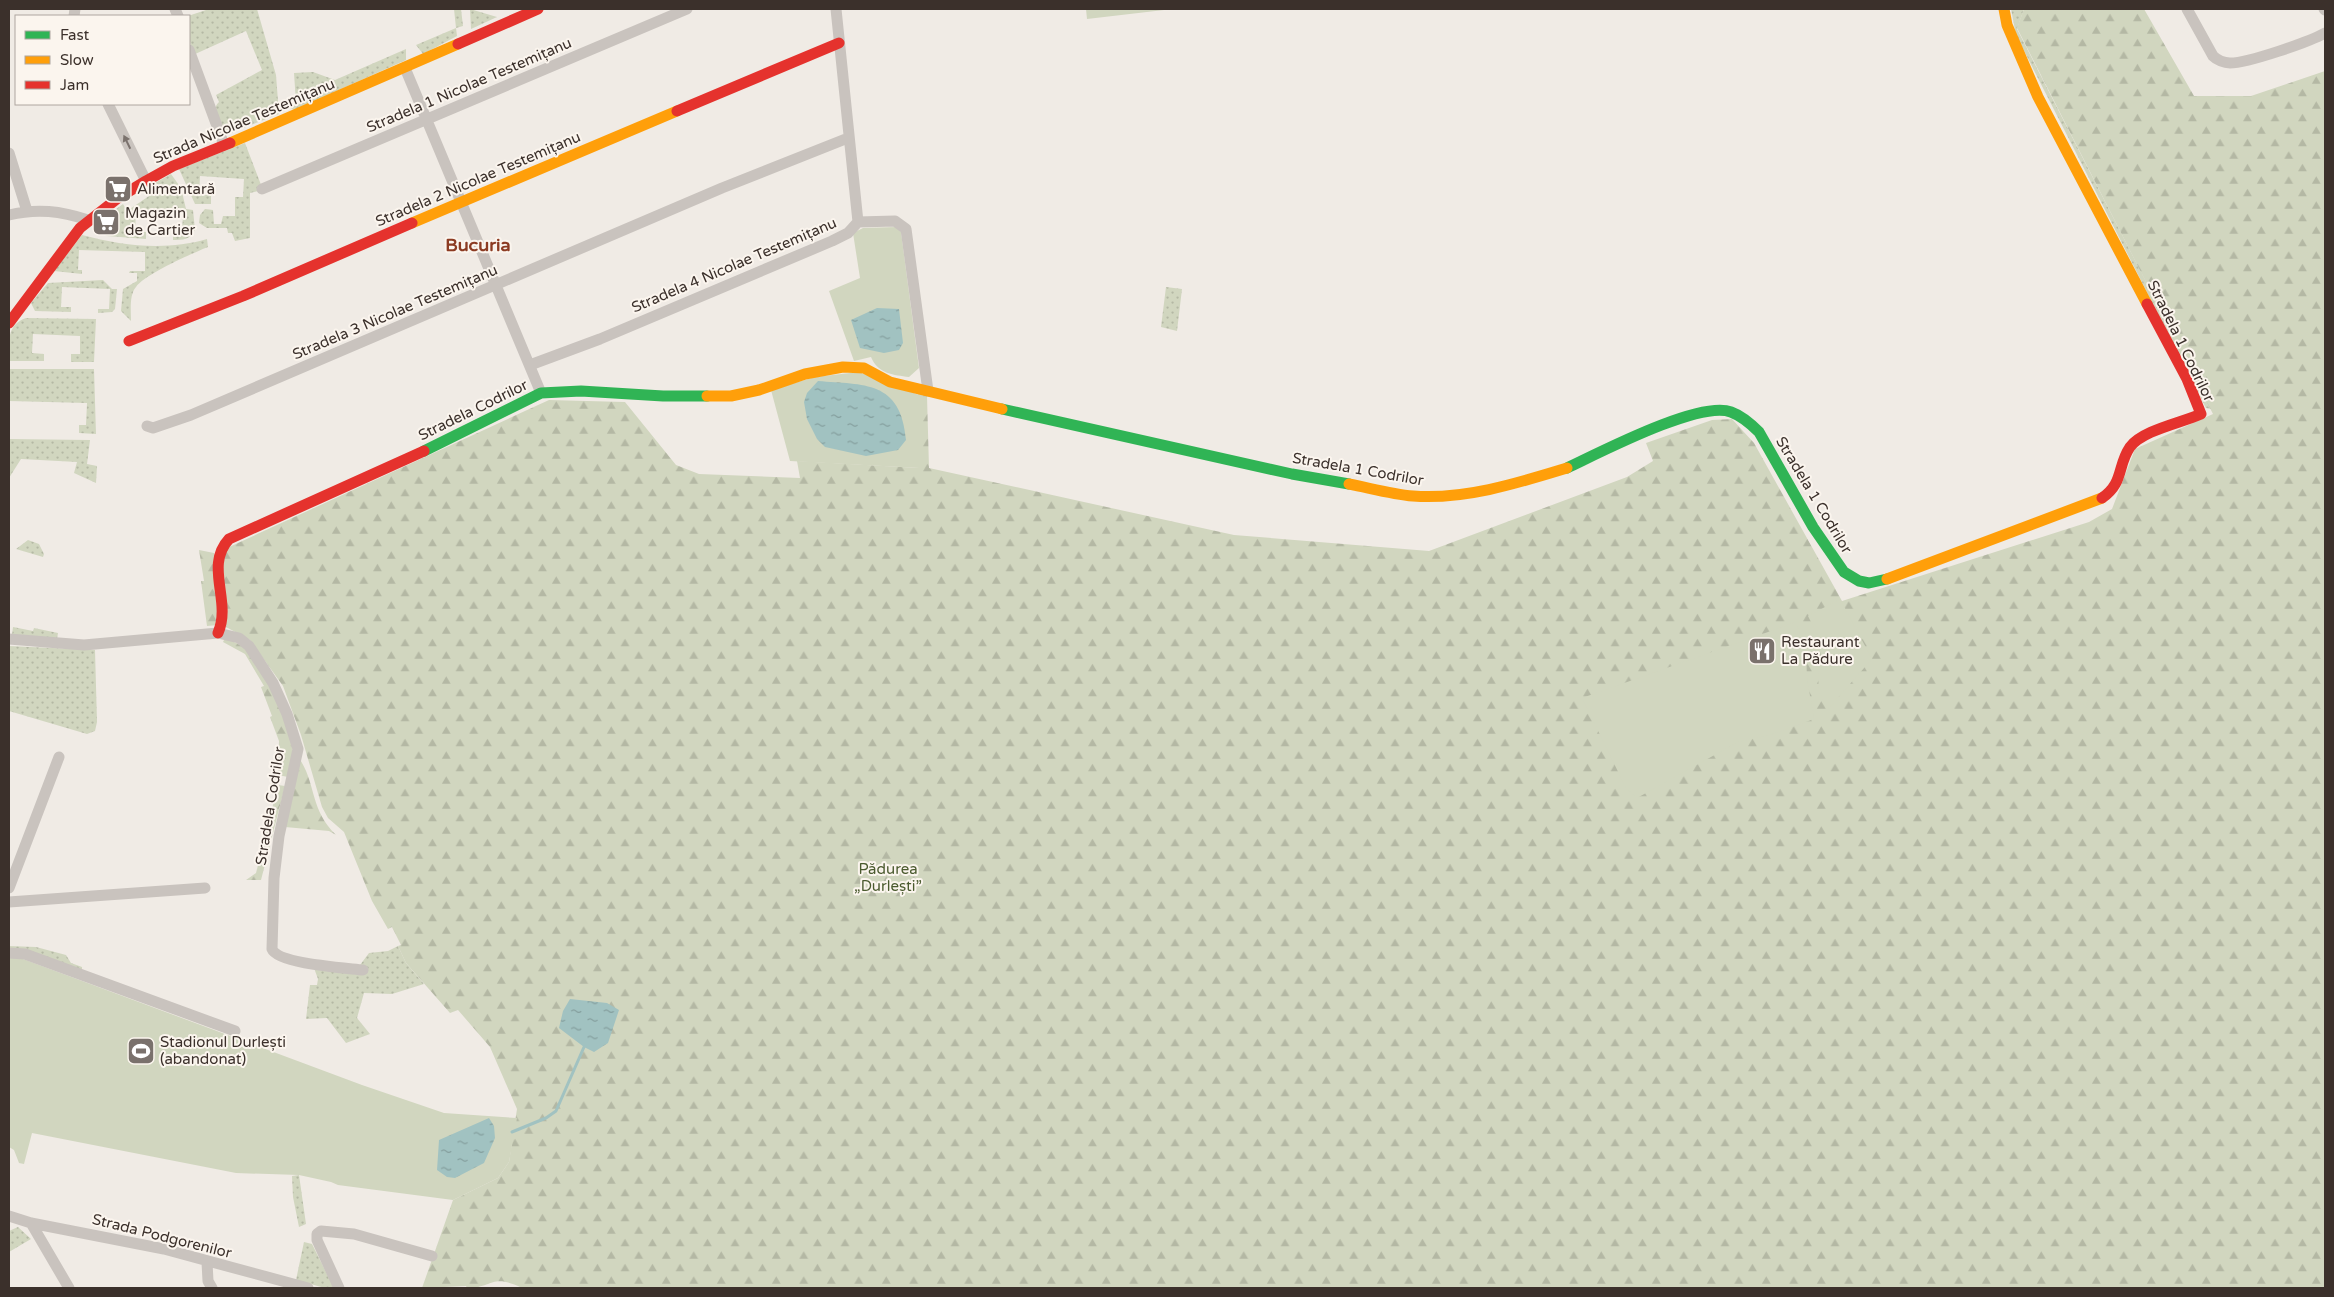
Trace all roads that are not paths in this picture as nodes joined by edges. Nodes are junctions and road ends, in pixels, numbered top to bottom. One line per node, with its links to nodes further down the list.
1 (538, 9): 9 (street, Strada Nicolae Testemițanu)
2 (687, 9): 11 (street, Stradela 1 Nicolae Testemițanu)
3 (836, 9): 7 (street)
4 (2004, 9): 26 (street, Stradela 1 Codrilor)
5 (2187, 9): 6 (street)
6 (2325, 33)
7 (839, 43): 12 (street); 17 (street, Stradela 2 Nicolae Testemițanu)
8 (190, 53): 13 (street)
9 (405, 68): 11 (street); 13 (street, Strada Nicolae Testemițanu)
10 (108, 105): 15 (street, one-way to 10)
11 (426, 119): 16 (street, Stradela 1 Nicolae Testemițanu); 17 (street)
12 (848, 138): 21 (street); 22 (street, Stradela 3 Nicolae Testemițanu)
13 (224, 145): 15 (street, Strada Nicolae Testemițanu)
14 (9, 153): 18 (street)
15 (146, 181): 20 (street, Strada Nicolae Testemițanu)
16 (262, 189)
17 (461, 201): 22 (street); 24 (street, Stradela 2 Nicolae Testemițanu)
18 (27, 211): 19 (street); 20 (street)
19 (9, 215)
20 (88, 220): 23 (street, Strada Nicolae Testemițanu)
21 (858, 222): 25 (street, Stradela 4 Nicolae Testemițanu); 26 (street, Stradela 4 Nicolae Testemițanu)
22 (497, 285): 25 (street); 28 (street, Stradela 3 Nicolae Testemițanu)
23 (9, 323)
24 (129, 342)
25 (530, 365): 27 (street)
26 (928, 391): 27 (street, Stradela Codrilor)
27 (541, 393): 29 (street, Stradela Codrilor)
28 (147, 426)
29 (218, 633): 30 (street, Stradela Codrilor); 36 (street, Stradela Codrilor)
30 (9, 639)
31 (59, 757): 32 (street)
32 (9, 888)
33 (205, 888): 34 (street)
34 (9, 902)
35 (9, 954): 37 (street)
36 (363, 970)
37 (235, 1031)
38 (9, 1216): 39 (street, Strada Podgorenilor)
39 (31, 1223): 41 (street, Strada Podgorenilor); 42 (street)
40 (432, 1256): 45 (street)
41 (207, 1262): 43 (street); 44 (street, Strada Podgorenilor)
42 (69, 1288)
43 (212, 1288)
44 (308, 1288)
45 (339, 1288)

